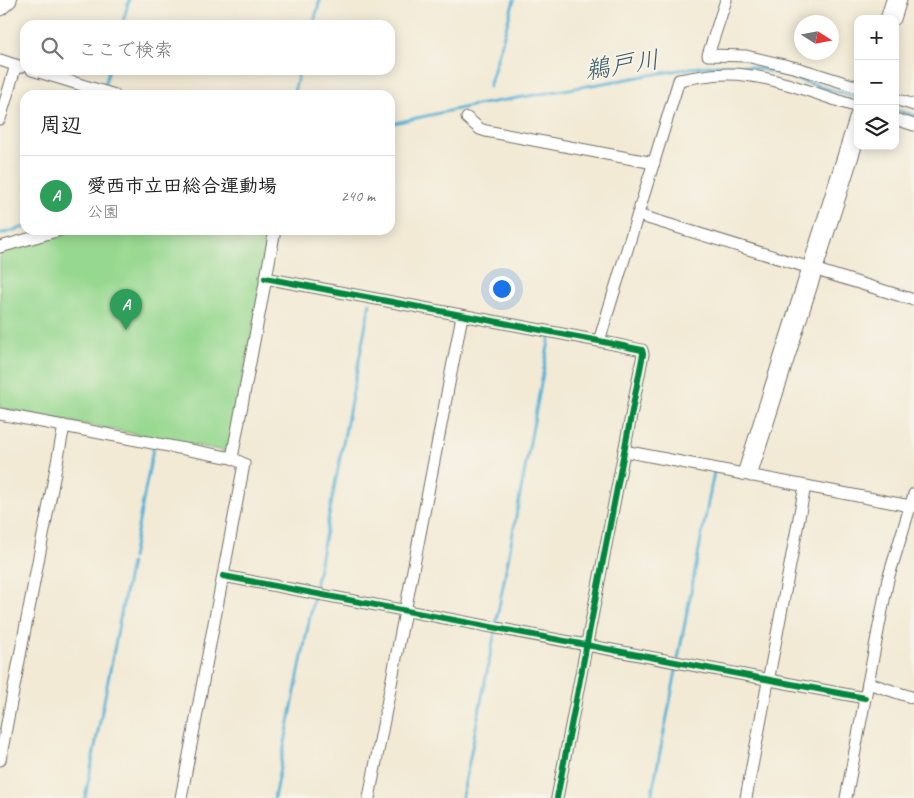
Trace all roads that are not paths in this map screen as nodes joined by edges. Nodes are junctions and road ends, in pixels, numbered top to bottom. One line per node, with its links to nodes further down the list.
1 (9, 0): 5 (main road)
2 (726, 0): 11 (street)
3 (892, 0): 6 (street)
4 (901, 0): 7 (street)
5 (0, 8)
6 (887, 15)
7 (896, 15)
8 (0, 60): 9 (street)
9 (20, 66): 17 (street)
10 (49, 75): 12 (street)
11 (854, 86)
12 (99, 90)
13 (899, 100): 14 (street)
14 (914, 105)
15 (854, 107): 22 (street)
16 (467, 118): 22 (street)
17 (0, 119)
18 (899, 120): 20 (street)
19 (854, 122): 27 (street)
20 (914, 125)
21 (854, 150): 27 (street)
22 (654, 163): 23 (street)
23 (638, 215): 27 (street); 31 (street)
24 (42, 235): 26 (street)
25 (274, 235): 28 (street)
26 (0, 247)
27 (812, 269): 29 (street); 36 (street)
28 (266, 278): 30 (street); 35 (street)
29 (914, 300)
30 (462, 316): 31 (street); 41 (street)
31 (599, 341): 34 (street)
32 (0, 414): 33 (street)
33 (64, 426): 35 (street); 47 (street)
34 (624, 451): 36 (street); 42 (street)
35 (232, 458): 40 (street)
36 (747, 475): 37 (street)
37 (805, 486): 39 (street); 43 (street)
38 (914, 494): 39 (street)
39 (910, 506): 44 (street)
40 (224, 576): 41 (street); 48 (street)
41 (405, 611): 42 (street); 49 (street)
42 (587, 646): 43 (street); 50 (street)
43 (769, 680): 45 (street); 51 (street)
44 (868, 683): 45 (street); 46 (street)
45 (865, 698): 52 (street)
46 (914, 698)
47 (0, 760)
48 (182, 798)
49 (369, 798)
50 (557, 798)
51 (746, 798)
52 (846, 798)

